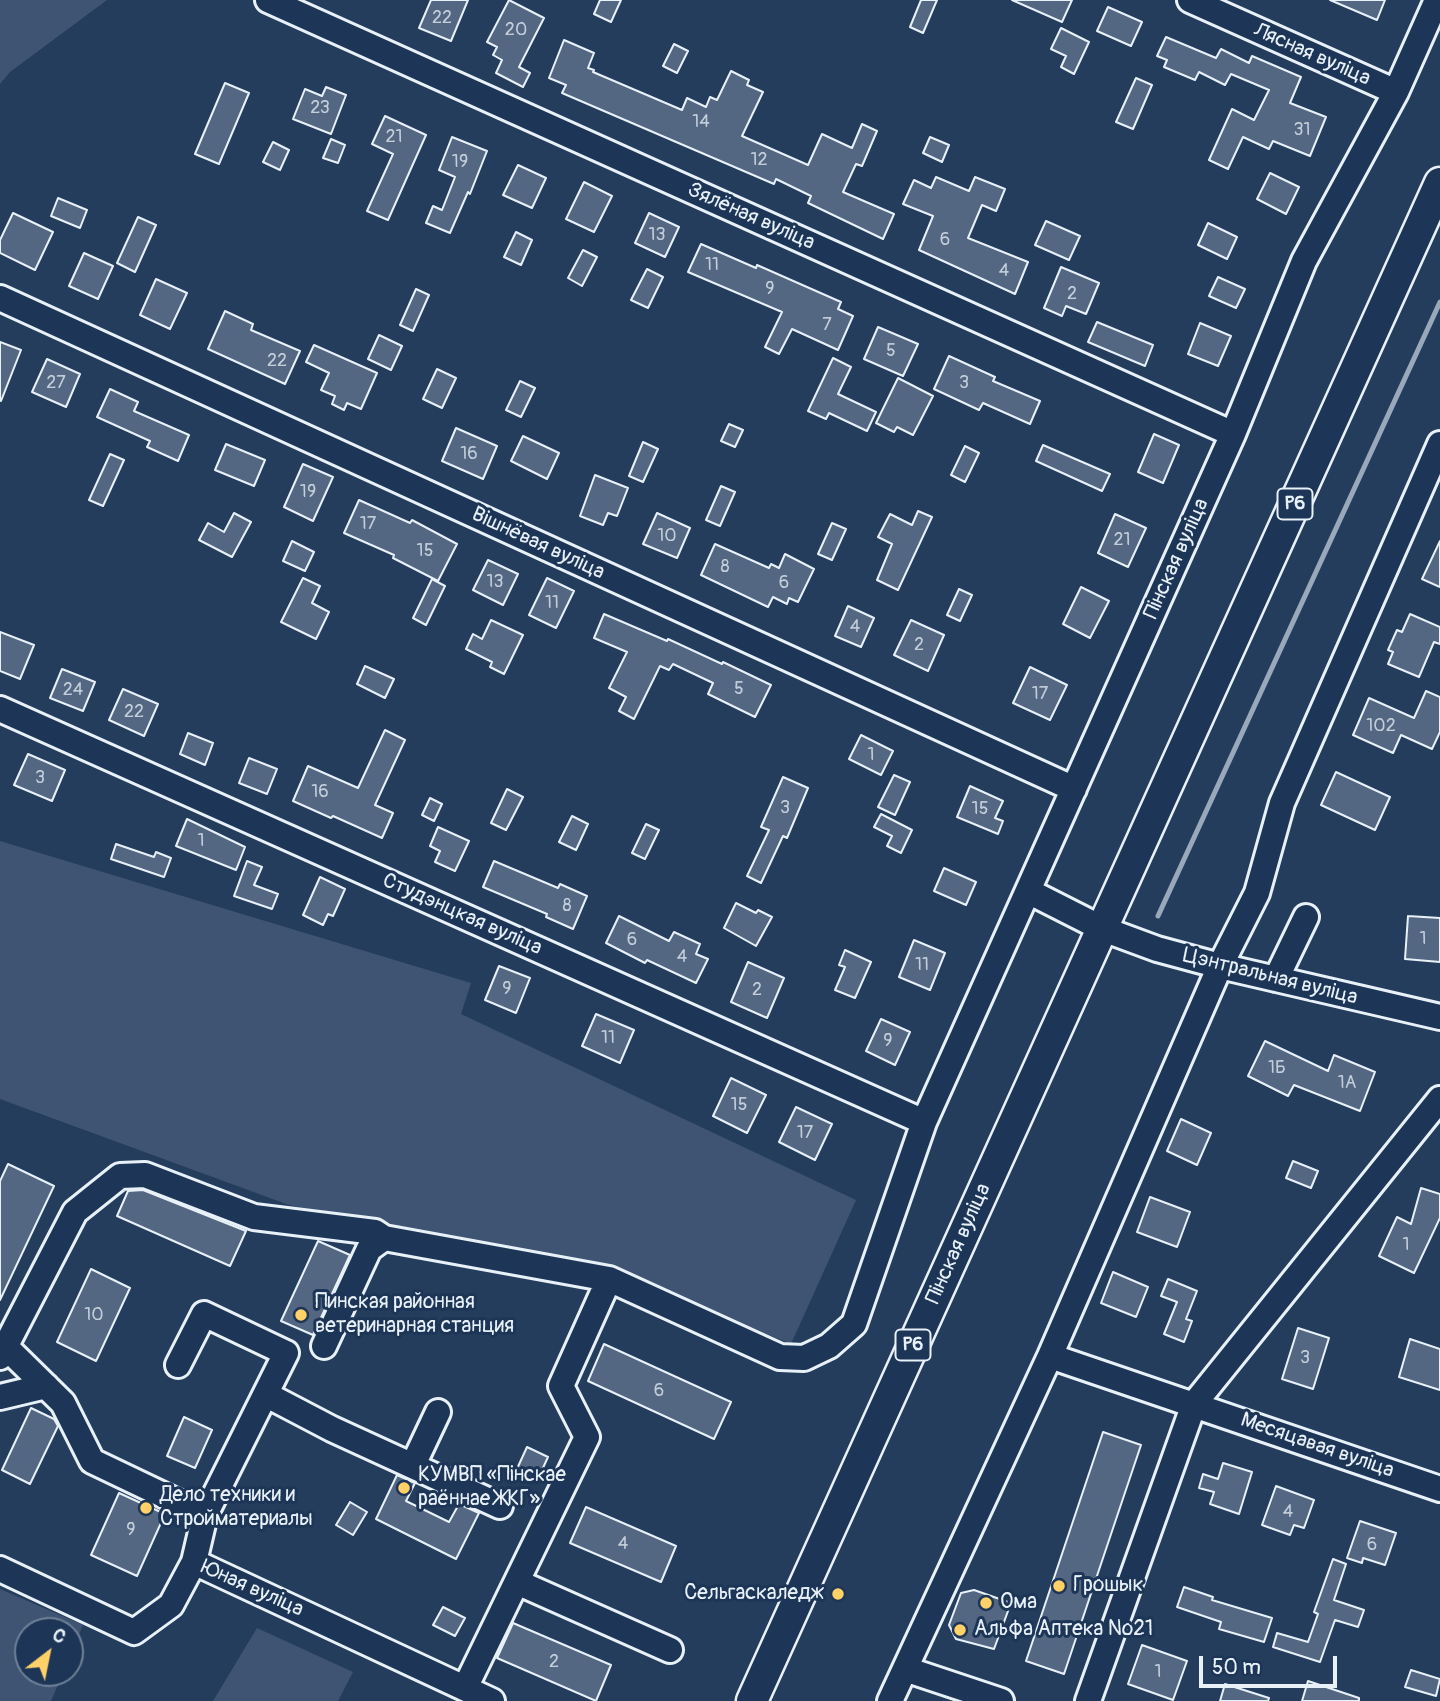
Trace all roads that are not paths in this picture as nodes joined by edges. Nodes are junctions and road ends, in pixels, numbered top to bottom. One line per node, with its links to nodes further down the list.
1 (268, 0): 7 (street, Зялёная вуліца)
2 (1190, 0): 4 (street, Лясная вуліца)
3 (1437, 0): 4 (street, Пінская вуліца)
4 (1396, 92): 7 (street, Пінская вуліца)
5 (1440, 183): 13 (main road, Пінская вуліца / Р6)
6 (1, 299): 10 (street, Вішнёвая вуліца)
7 (1233, 434): 10 (street, Пінская вуліца)
8 (1440, 444): 14 (street)
9 (0, 709): 18 (street, Студэнцкая вуліца)
10 (1074, 789): 11 (street, Пінская вуліца)
11 (1028, 891): 13 (street, Цэнтральная вуліца); 18 (street, Пінская вуліца)
12 (1306, 917): 15 (street)
13 (1102, 929): 14 (street, Цэнтральная вуліца); 41 (main road, Пінская вуліца / Р6)
14 (1220, 966): 15 (street, Цэнтральная вуліца); 23 (street)
15 (1276, 979): 16 (street, Цэнтральная вуліца)
16 (1440, 1017)
17 (1440, 1099): 28 (street)
18 (924, 1122): 20 (street, Пінская вуліца)
19 (384, 1238): 20 (street); 21 (street); 22 (street)
20 (609, 1279): 36 (street)
21 (324, 1346)
22 (2, 1350): 25 (street)
23 (1050, 1356): 28 (street, Месяцавая вуліца); 38 (street)
24 (178, 1365): 26 (street)
25 (46, 1386): 27 (street); 33 (street)
26 (267, 1395): 30 (street); 33 (street)
27 (0, 1397)
28 (1194, 1404): 31 (street, Месяцавая вуліца); 44 (street)
29 (438, 1412): 30 (street)
30 (413, 1465): 32 (street)
31 (1440, 1489)
32 (500, 1506)
33 (205, 1515): 34 (street)
34 (194, 1562): 35 (street, Юная вуліца); 39 (street, Юная вуліца)
35 (0, 1569)
36 (517, 1581): 37 (street); 39 (street)
37 (670, 1650)
38 (905, 1669): 42 (street); 43 (street)
39 (465, 1688): 40 (street, Юная вуліца)
40 (492, 1701)
41 (752, 1701)
42 (890, 1701)
43 (1001, 1701)
44 (1088, 1701)

